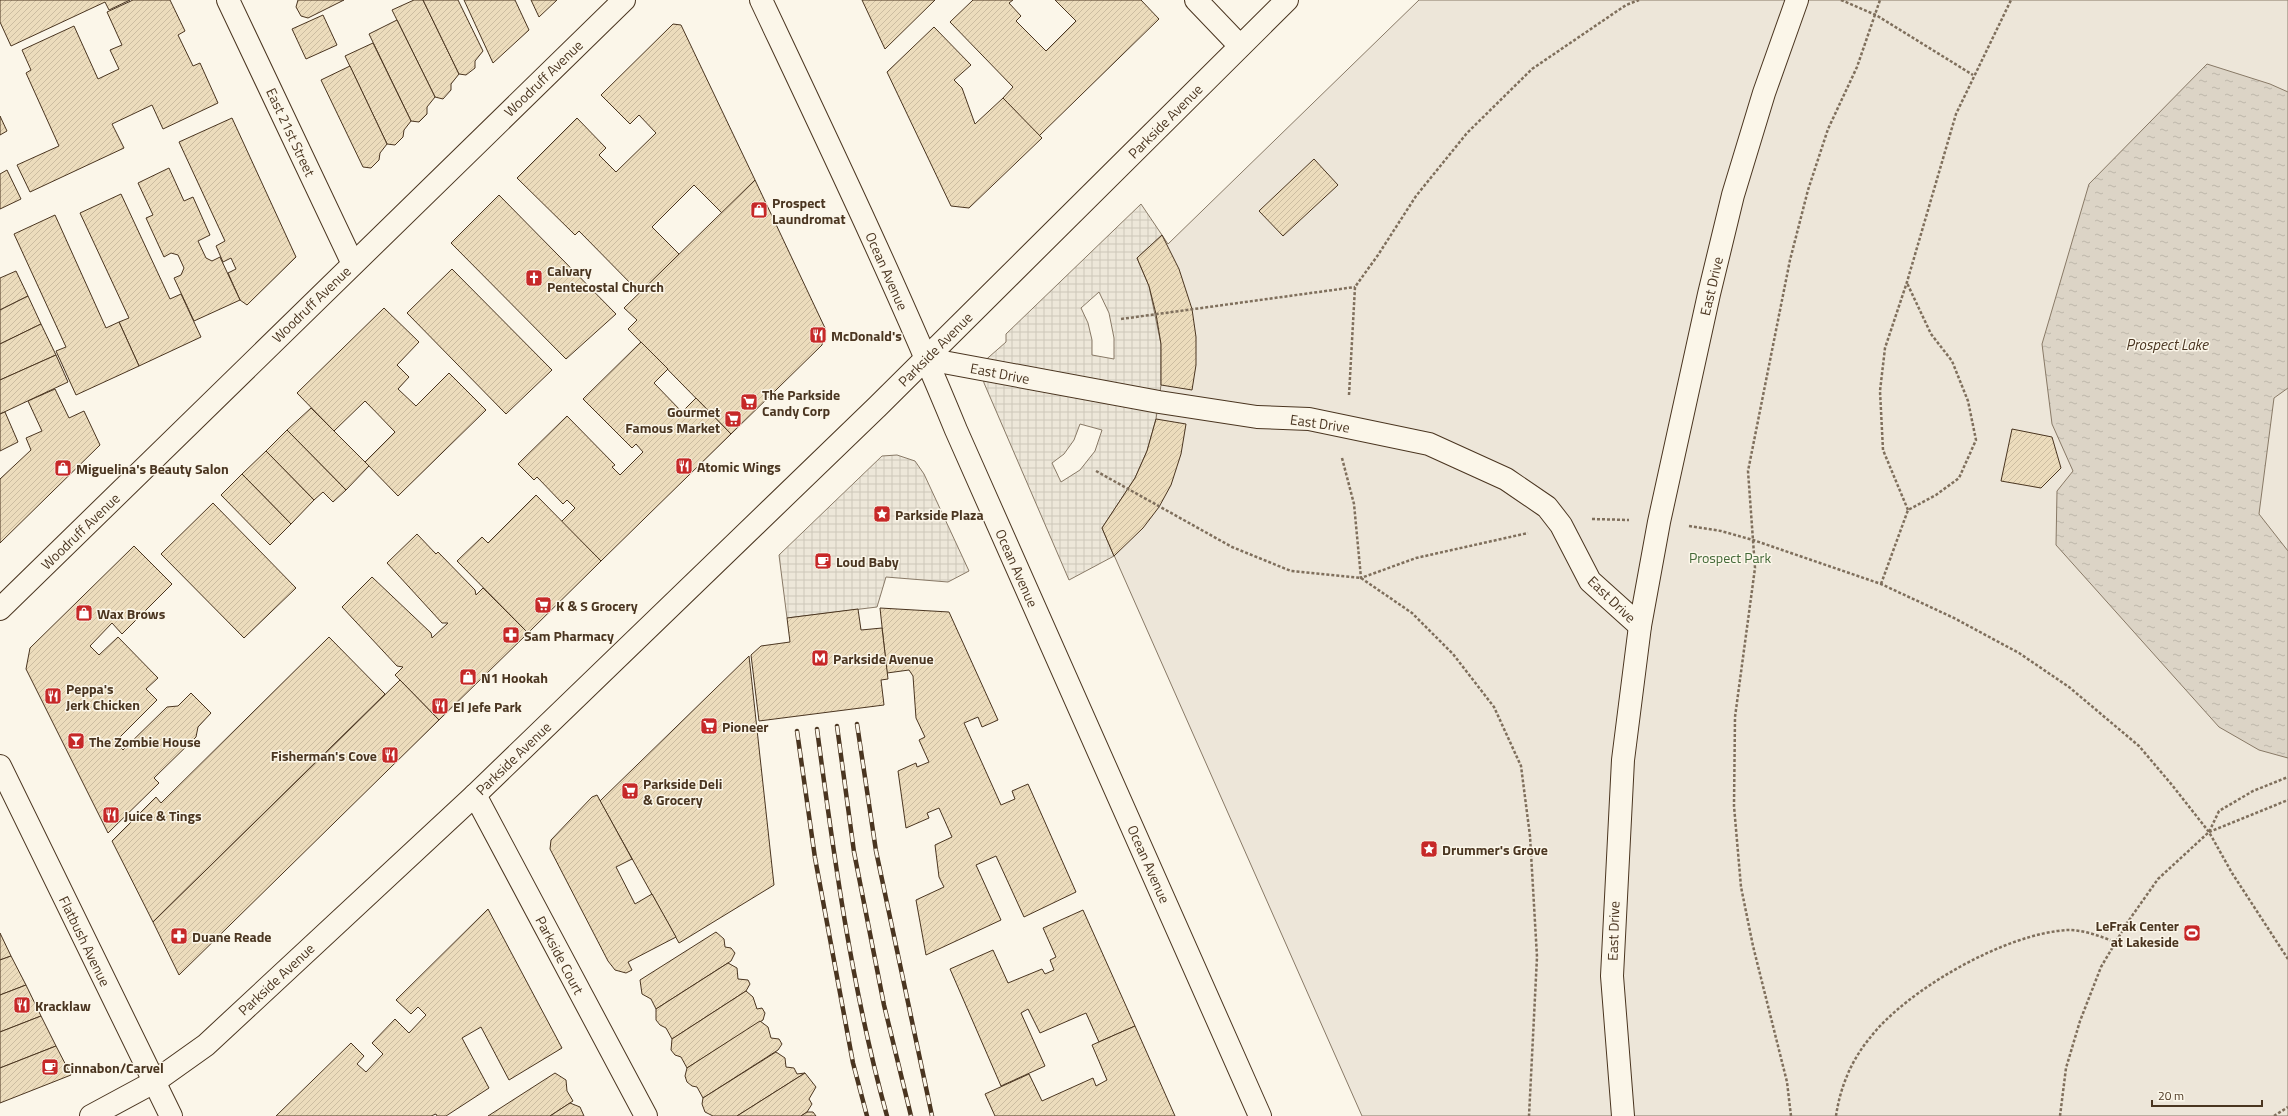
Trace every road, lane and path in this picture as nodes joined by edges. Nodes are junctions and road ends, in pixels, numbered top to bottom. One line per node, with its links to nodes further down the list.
1 (228, 0): 14 (street, East 21st Street)
2 (624, 0): 14 (street, Woodruff Avenue)
3 (760, 0): 18 (street, Ocean Avenue)
4 (1196, 0): 12 (street)
5 (1287, 0): 12 (street, Parkside Avenue)
6 (1639, 0): 16 (path)
7 (1797, 0): 22 (street, East Drive)
8 (1840, 0): 11 (path)
9 (1880, 0): 11 (path)
10 (2011, 0): 13 (path)
11 (1876, 15): 13 (path); 24 (path)
12 (1240, 46): 18 (street, Parkside Avenue)
13 (1973, 75): 15 (path)
14 (353, 264): 27 (street, Woodruff Avenue)
15 (1907, 282): 21 (path); 21 (path)
16 (1355, 287): 17 (path); 19 (path)
17 (1121, 319)
18 (926, 359): 19 (street, East Drive); 31 (street, Parkside Avenue); 41 (street, Ocean Avenue)
19 (1345, 426): 23 (street, East Drive); 25 (path)
20 (1096, 471): 25 (path)
21 (1908, 510): 26 (path)
22 (1659, 522): 23 (path); 24 (path); 28 (street, East Drive)
23 (1561, 525): 25 (path); 28 (street, East Drive)
24 (1753, 540): 26 (path); 44 (path)
25 (1361, 578): 42 (path)
26 (1881, 584): 33 (path)
27 (0, 609)
28 (1640, 626): 43 (street, East Drive)
29 (0, 766): 36 (street, Flatbush Avenue)
30 (2288, 777): 33 (path)
31 (474, 795): 36 (street, Parkside Avenue); 40 (street, Parkside Court)
32 (2288, 800): 33 (path)
33 (2209, 832): 34 (path); 35 (path)
34 (2115, 942): 45 (path); 46 (path)
35 (2288, 959)
36 (154, 1082): 38 (street, Parkside Avenue); 39 (street, Flatbush Avenue)
37 (2288, 1106): 47 (path)
38 (91, 1116)
39 (171, 1116)
40 (646, 1116)
41 (1260, 1116)
42 (1529, 1116)
43 (1623, 1116)
44 (1791, 1116)
45 (1836, 1116)
46 (2060, 1116)
47 (2274, 1116)

